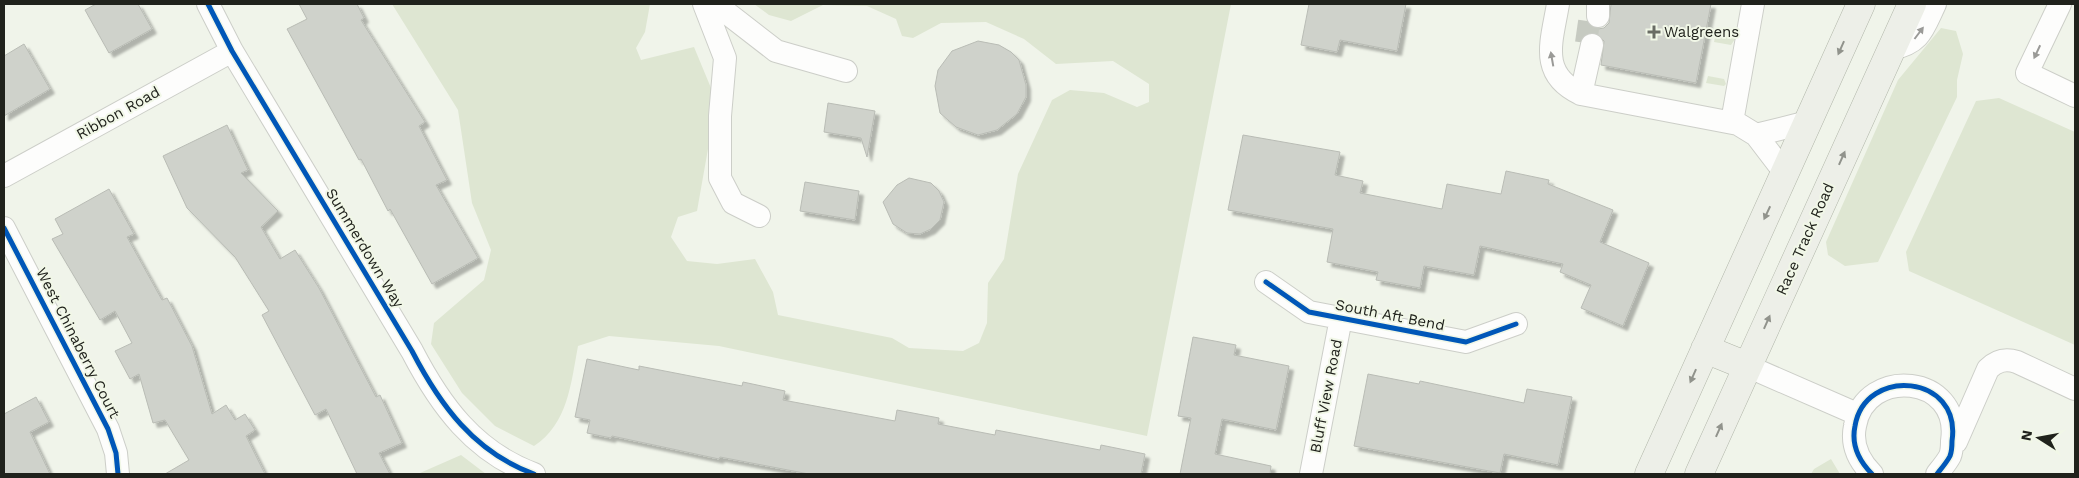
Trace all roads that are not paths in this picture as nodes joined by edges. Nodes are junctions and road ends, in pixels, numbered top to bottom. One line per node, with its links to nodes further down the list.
1 (208, 4): 12 (street, Summerdown Way)
2 (704, 4): 21 (street)
3 (721, 4): 13 (street)
4 (1558, 4): 14 (street, one-way to 4)
5 (1754, 4): 16 (street)
6 (1860, 4): 17 (main road, one-way to 17)
7 (1912, 4): 10 (main road, Race Track Road)
8 (1935, 4): 10 (street, one-way to 8)
9 (2064, 9): 15 (street, one-way to 15)
10 (1891, 49): 27 (main road, Race Track Road, one-way to 10)
11 (1588, 50): 14 (street)
12 (232, 51): 20 (street, Ribbon Road); 32 (street, Summerdown Way)
13 (846, 71)
14 (1581, 94): 16 (street)
15 (2075, 96)
16 (1732, 122): 18 (street)
17 (1808, 122): 18 (street); 19 (main road)
18 (1756, 135): 19 (street)
19 (1785, 174): 26 (main road, one-way to 26)
20 (4, 176)
21 (759, 216)
22 (4, 228): 31 (street, West Chinaberry Court)
23 (1266, 282): 24 (street, South Aft Bend)
24 (1341, 318): 25 (street, South Aft Bend); 33 (street, Bluff View Road)
25 (1516, 324)
26 (1705, 348): 27 (main road); 34 (main road, one-way to 34)
27 (1747, 366): 29 (street); 35 (main road, Race Track Road, one-way to 27)
28 (2075, 389): 30 (street)
29 (1857, 414): 30 (street); 36 (street)
30 (1946, 465): 37 (street)
31 (118, 474)
32 (534, 474)
33 (1311, 474)
34 (1649, 474)
35 (1698, 474)
36 (1872, 474)
37 (1937, 474)

